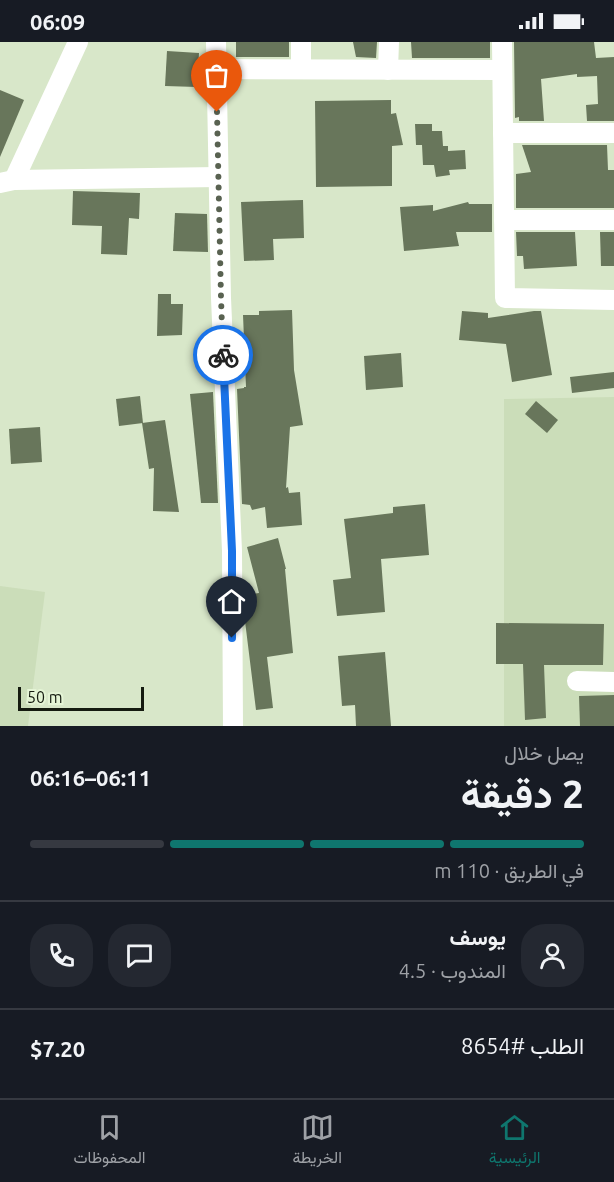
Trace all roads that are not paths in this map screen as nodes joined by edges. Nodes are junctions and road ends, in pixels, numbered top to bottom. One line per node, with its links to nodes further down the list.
1 (78, 42): 13 (street)
2 (216, 42): 6 (street)
3 (301, 42): 7 (street)
4 (389, 42): 8 (street)
5 (501, 42): 9 (street)
6 (216, 69): 7 (street); 12 (street)
7 (301, 69): 8 (street)
8 (388, 70): 9 (street)
9 (502, 70): 10 (street)
10 (503, 133): 11 (street); 14 (street)
11 (614, 133)
12 (218, 177): 13 (street); 19 (street)
13 (7, 182)
14 (504, 220): 15 (street); 16 (street)
15 (614, 220)
16 (614, 300)
17 (577, 681): 18 (street)
18 (614, 682)
19 (233, 726)

